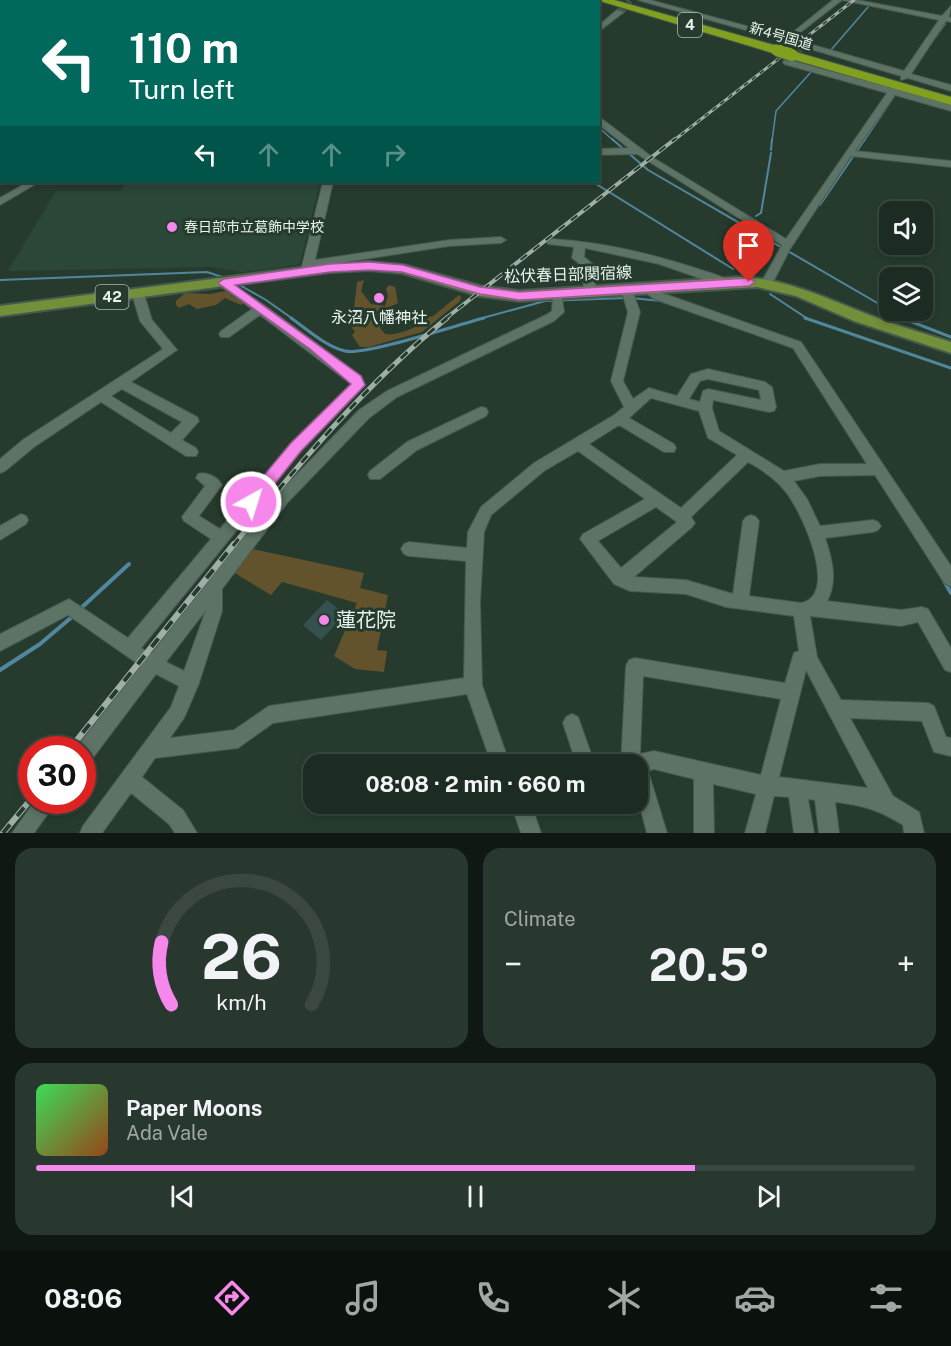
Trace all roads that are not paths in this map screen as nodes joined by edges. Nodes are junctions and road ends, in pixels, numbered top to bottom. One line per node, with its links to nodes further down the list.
1 (602, 0): 9 (highway, 新4号国道 / 4)
2 (642, 0): 3 (street)
3 (838, 0)
4 (844, 0): 7 (street)
5 (619, 6): 8 (street); 9 (highway, 新4号国道 / 4)
6 (951, 8): 7 (street)
7 (947, 20): 11 (street)
8 (600, 28)
9 (779, 49): 10 (highway, 新4号国道 / 4, bridge)
10 (795, 53): 11 (street); 13 (street); 14 (highway, 新4号国道 / 4); 15 (highway, 新4号国道 / 4)
11 (905, 76): 12 (street)
12 (951, 88)
13 (894, 90): 16 (street); 20 (street)
14 (951, 96)
15 (951, 101)
16 (951, 108)
17 (600, 120): 19 (street)
18 (600, 152): 19 (street)
19 (636, 152): 28 (street)
20 (854, 154): 21 (street); 28 (street)
21 (951, 164)
22 (32, 183): 24 (street)
23 (328, 183): 29 (street)
24 (0, 202)
25 (501, 240): 29 (street)
26 (552, 242): 27 (street)
27 (580, 244): 32 (street); 35 (street)
28 (788, 244): 31 (street)
29 (308, 268): 30 (main road, 松伏春日部関宿線 / 42); 37 (main road, 松伏春日部関宿線 / 42)
30 (224, 283): 36 (main road, 松伏春日部関宿線 / 42); 38 (street)
31 (767, 283): 32 (main road, 松伏春日部関宿線 / 42); 41 (main road, 松伏春日部関宿線 / 42)
32 (725, 284): 33 (main road, 松伏春日部関宿線 / 42)
33 (647, 289): 34 (main road, 松伏春日部関宿線 / 42); 55 (street)
34 (627, 290): 35 (main road, 松伏春日部関宿線 / 42); 46 (street)
35 (590, 292): 37 (main road, 松伏春日部関宿線 / 42)
36 (138, 294): 39 (main road, 松伏春日部関宿線 / 42); 42 (street)
37 (557, 294): 71 (street)
38 (261, 309): 40 (street); 66 (street)
39 (0, 311)
40 (225, 334)
41 (951, 348)
42 (122, 383): 43 (street); 49 (street)
43 (101, 396): 49 (street); 54 (street)
44 (680, 402): 45 (street); 45 (street); 46 (street)
45 (705, 408): 53 (street)
46 (631, 409): 48 (street)
47 (481, 412): 56 (street)
48 (619, 419): 50 (street); 51 (street)
49 (172, 441): 52 (street)
50 (577, 443): 59 (street); 68 (street)
51 (669, 448)
52 (191, 452)
53 (746, 455): 57 (street); 60 (street)
54 (0, 467)
55 (880, 469): 57 (street); 70 (street)
56 (375, 475)
57 (782, 477): 64 (street)
58 (203, 478): 66 (street)
59 (655, 500): 60 (street); 69 (street)
60 (681, 516): 69 (street)
61 (21, 520): 65 (street)
62 (751, 521): 72 (street)
63 (873, 526): 64 (street)
64 (815, 533): 73 (street)
65 (0, 534)
66 (222, 538): 75 (street)
67 (409, 549): 68 (street)
68 (474, 555): 80 (street)
69 (620, 579): 72 (street)
70 (951, 579)
71 (214, 588): 78 (street); 79 (street)
72 (740, 602): 73 (street)
73 (807, 608): 76 (street); 77 (street)
74 (0, 643): 75 (street)
75 (129, 650): 78 (street)
76 (809, 659): 81 (street); 82 (street)
77 (951, 664)
78 (154, 665): 79 (street); 84 (street)
79 (190, 683): 86 (street)
80 (473, 685): 86 (street); 87 (street)
81 (791, 692): 89 (street); 93 (street)
82 (838, 709): 85 (street); 96 (street)
83 (572, 723): 88 (street)
84 (96, 738)
85 (951, 747)
86 (150, 750): 92 (street)
87 (497, 754)
88 (582, 754)
89 (633, 754)
90 (648, 761): 91 (street)
91 (703, 772): 93 (street); 106 (street)
92 (129, 779): 102 (street); 103 (street)
93 (766, 785): 94 (street); 107 (street)
94 (797, 789): 95 (street); 108 (street)
95 (824, 792): 96 (street); 109 (street)
96 (886, 803): 100 (street)
97 (648, 808): 105 (street)
98 (37, 814): 101 (street)
99 (525, 814): 104 (street)
100 (917, 831)
101 (22, 833)
102 (90, 833)
103 (188, 833)
104 (531, 833)
105 (657, 833)
106 (704, 833)
107 (755, 833)
108 (804, 833)
109 (829, 833)

